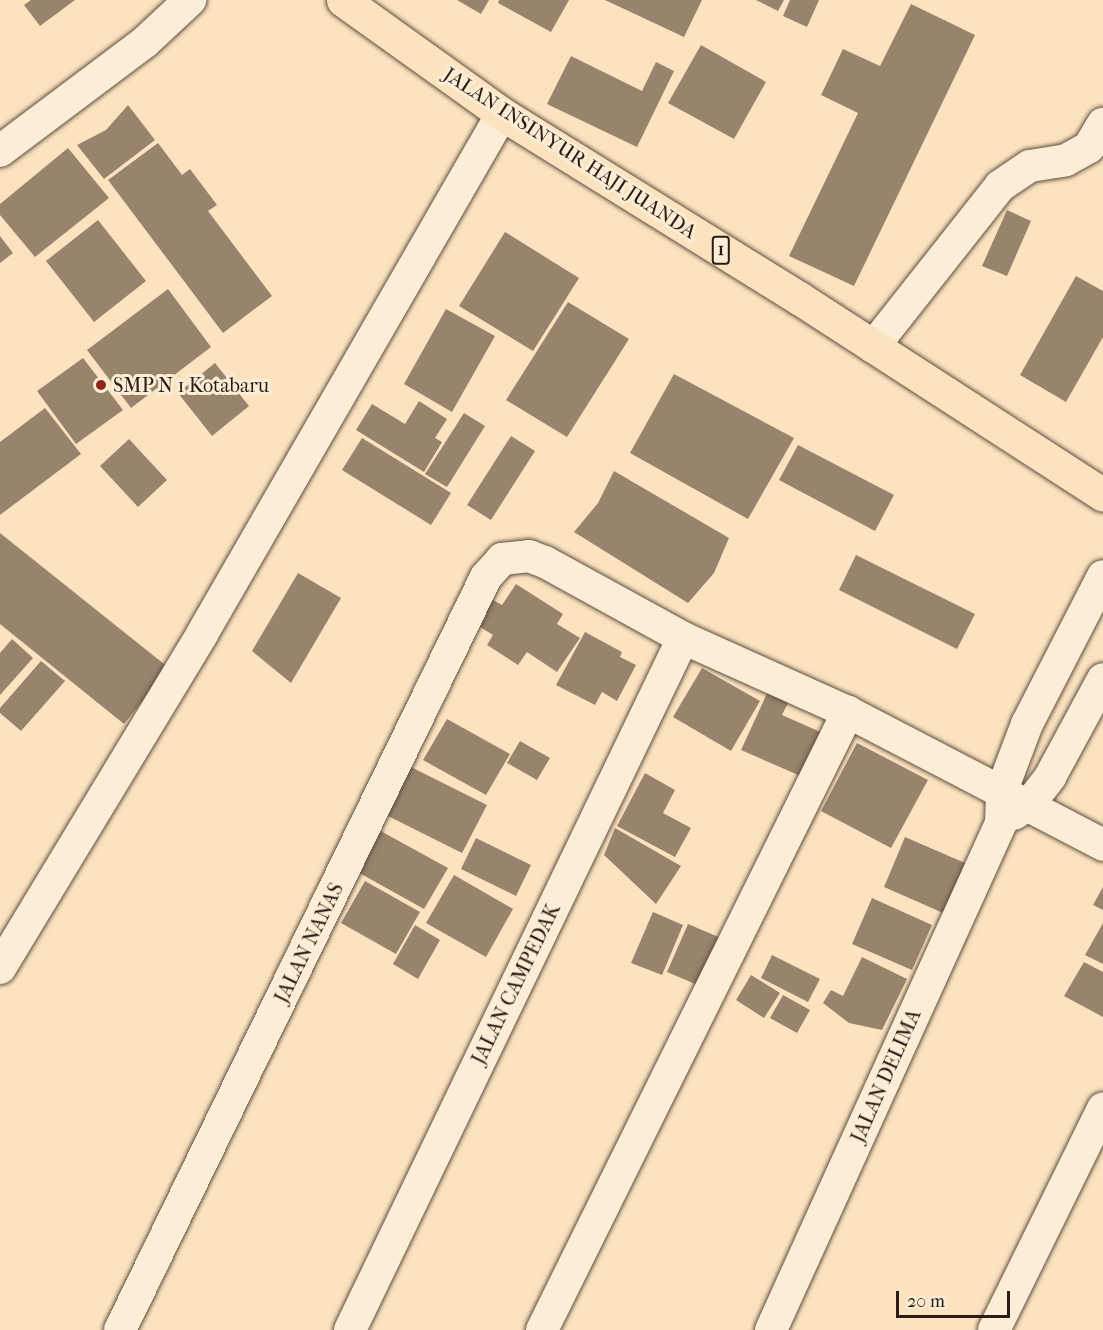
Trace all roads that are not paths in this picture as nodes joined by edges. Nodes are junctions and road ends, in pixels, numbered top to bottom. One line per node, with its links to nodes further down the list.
1 (190, 0): 5 (street)
2 (343, 0): 3 (highway, JALAN INSINYUR HAJI JUANDA / 1)
3 (502, 114): 6 (highway, JALAN INSINYUR HAJI JUANDA / 1); 16 (street)
4 (1103, 124): 6 (street)
5 (0, 151)
6 (873, 347): 7 (highway, JALAN INSINYUR HAJI JUANDA / 1)
7 (1103, 495)
8 (1103, 576): 12 (street, JALAN DELIMA)
9 (683, 638): 11 (street); 18 (street, JALAN NANAS); 19 (street, JALAN CAMPEDAK)
10 (1103, 679): 13 (street)
11 (848, 712): 12 (street); 20 (street)
12 (1002, 790): 13 (street); 14 (street, JALAN DELIMA)
13 (1030, 803): 14 (street); 15 (street)
14 (1001, 822): 21 (street, JALAN DELIMA)
15 (1103, 845)
16 (0, 968)
17 (1103, 1108): 22 (street)
18 (120, 1330)
19 (350, 1330)
20 (542, 1330)
21 (771, 1330)
22 (994, 1330)

